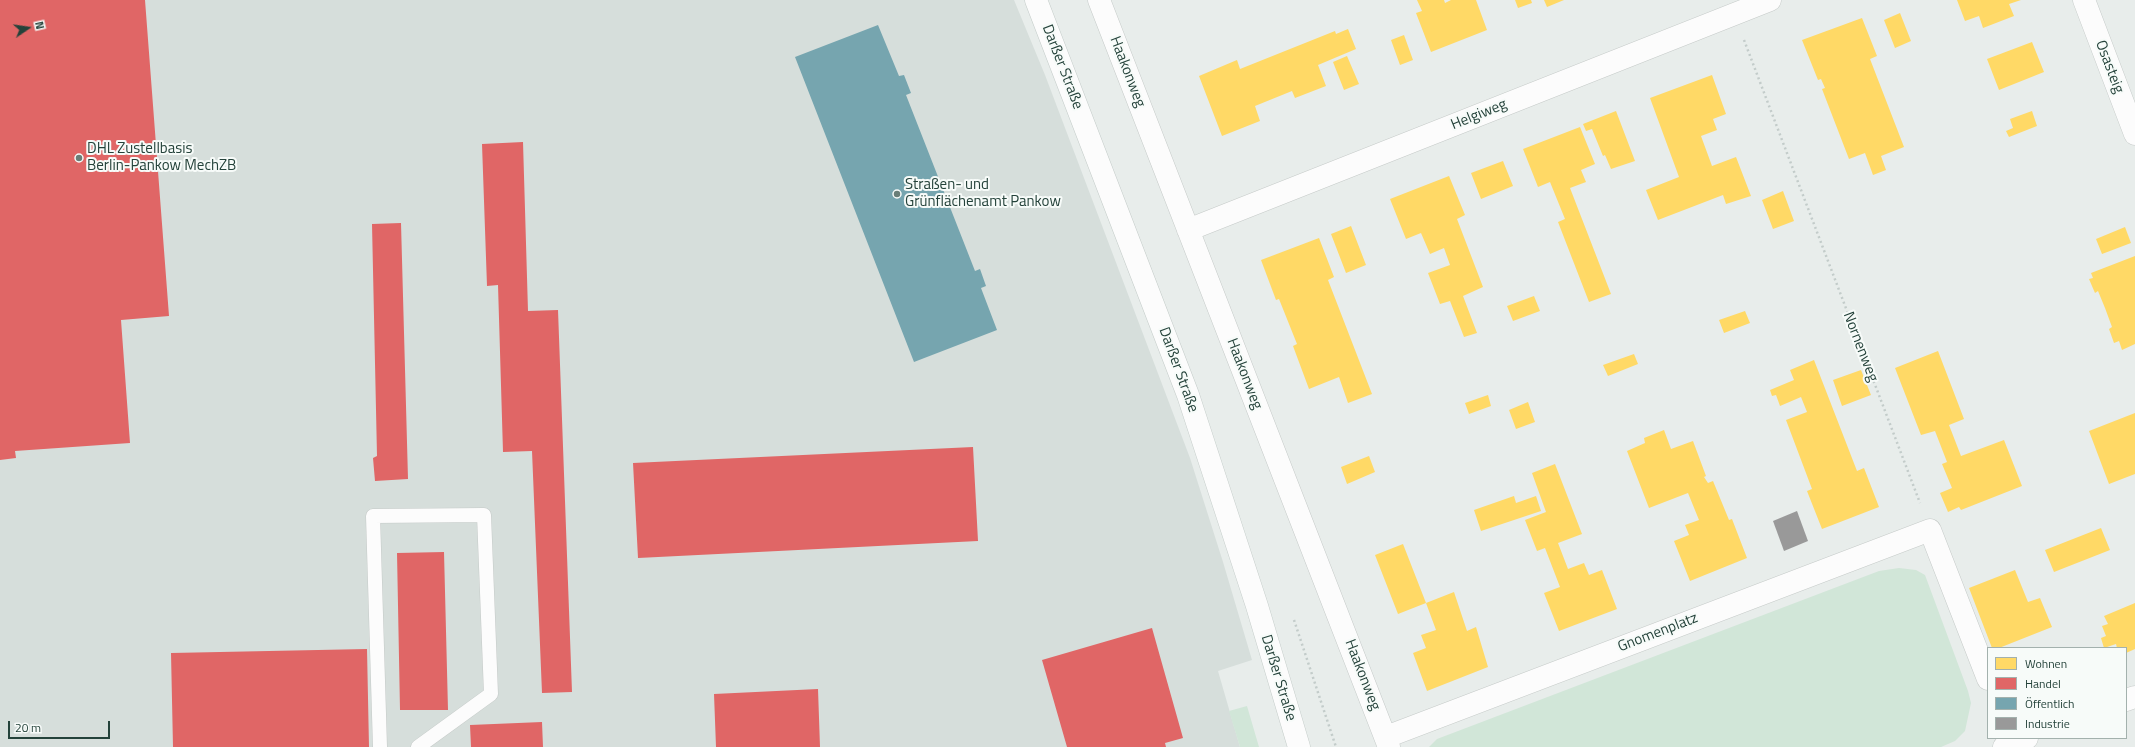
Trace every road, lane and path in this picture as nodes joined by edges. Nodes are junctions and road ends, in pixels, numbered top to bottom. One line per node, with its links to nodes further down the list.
1 (1036, 0): 13 (street, Darßer Straße)
2 (1099, 0): 7 (street, Haakonweg)
3 (1770, 0): 5 (street, Helgiweg)
4 (2084, 0): 6 (street, Osasteig)
5 (1734, 14): 7 (street, Helgiweg); 8 (path, Nornenweg)
6 (2135, 134)
7 (1188, 230): 10 (street, Haakonweg)
8 (1930, 530): 9 (street); 10 (street, Gnomenplatz)
9 (1987, 676)
10 (1387, 742)
11 (380, 747): 12 (lane)
12 (418, 747)
13 (1299, 747)

